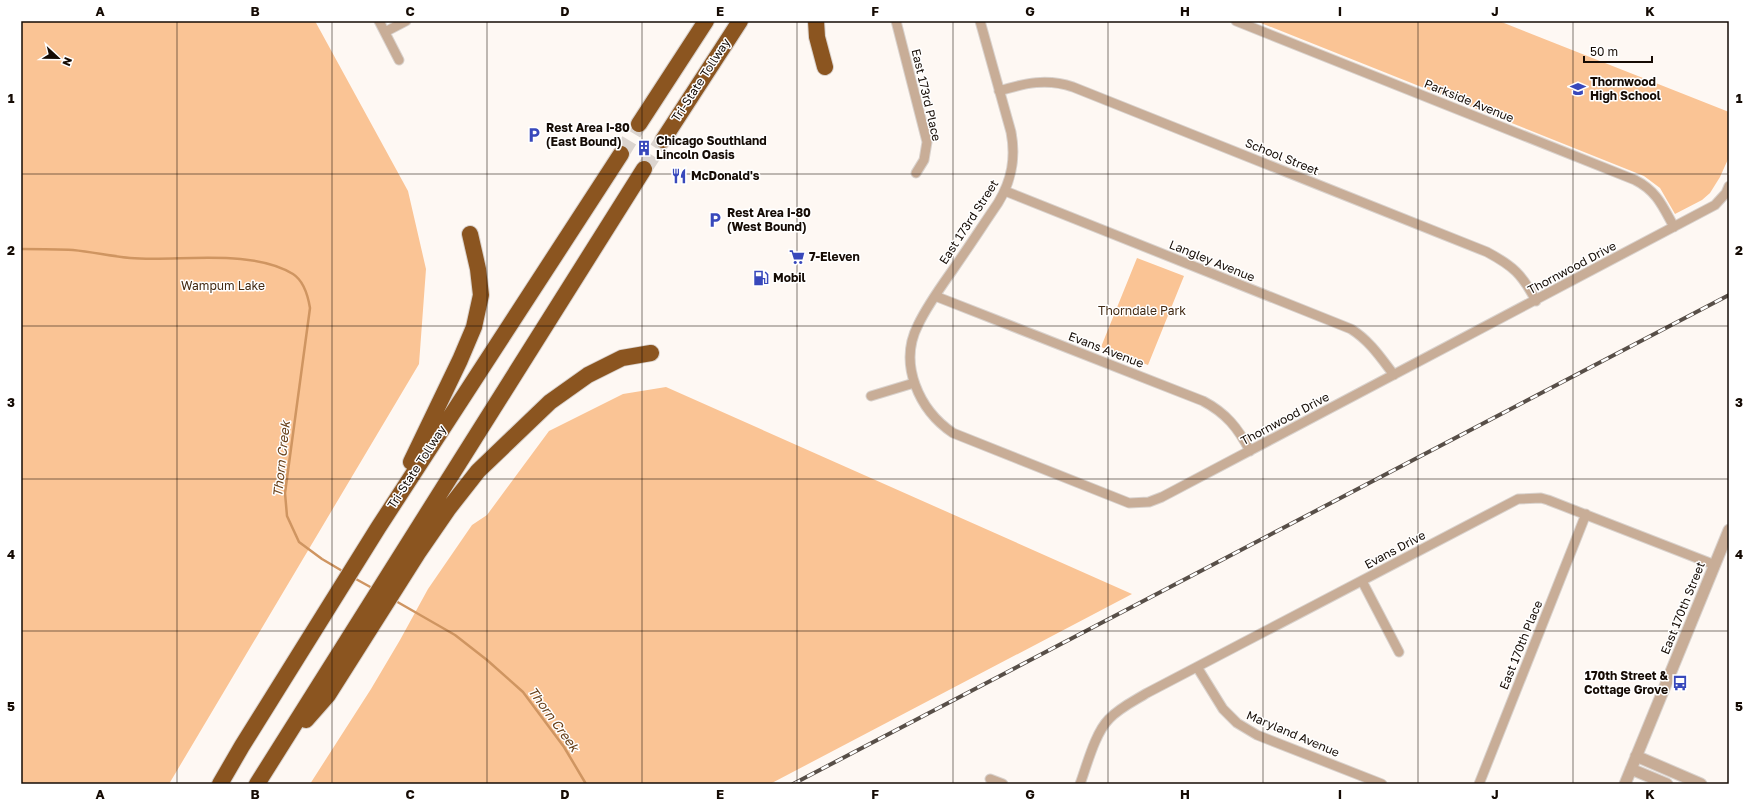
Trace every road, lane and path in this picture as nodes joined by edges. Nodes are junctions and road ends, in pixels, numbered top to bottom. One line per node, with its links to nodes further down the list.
1 (379, 21): 9 (street)
2 (406, 21): 9 (street)
3 (706, 21): 13 (highway)
4 (740, 21): 14 (highway, Tri-State Tollway)
5 (816, 21): 11 (highway)
6 (896, 21): 17 (street, East 173rd Place)
7 (980, 21): 12 (street, East 173rd Street)
8 (1236, 21): 20 (street, Parkside Avenue)
9 (385, 32): 10 (street)
10 (399, 60)
11 (825, 67)
12 (1000, 91): 19 (street, East 173rd Street); 23 (street, School Street)
13 (639, 124)
14 (663, 140)
15 (621, 154): 29 (highway, Tri-State Tollway)
16 (644, 169): 32 (highway)
17 (916, 173)
18 (1729, 186): 20 (street)
19 (1005, 191): 22 (street, East 173rd Street); 25 (street, Langley Avenue)
20 (1674, 228): 23 (street, Thornwood Drive)
21 (470, 234): 29 (highway)
22 (935, 296): 26 (street, East 173rd Street); 28 (street, Evans Avenue)
23 (1536, 301): 25 (street, Thornwood Drive)
24 (651, 353): 32 (highway)
25 (1394, 375): 28 (street, Thornwood Drive)
26 (914, 384): 27 (street); 28 (street, Thornwood Drive)
27 (871, 396)
28 (1250, 451)
29 (390, 510): 37 (highway, Tri-State Tollway)
30 (1586, 514): 33 (street, Evans Drive); 34 (street, Evans Drive); 48 (street, East 170th Place)
31 (1729, 530): 33 (street, East 170th Street)
32 (413, 550): 44 (highway)
33 (1715, 565): 38 (street, East 170th Street)
34 (1362, 581): 35 (street); 36 (street, Evans Drive)
35 (1399, 652)
36 (1197, 667): 41 (street, Maryland Avenue); 46 (street, Evans Drive)
37 (242, 746): 42 (highway); 43 (highway, Tri-State Tollway)
38 (1636, 756): 39 (street, East 170th Street); 51 (street)
39 (1631, 769): 49 (street, East 170th Street); 50 (street)
40 (990, 779): 45 (street)
41 (1364, 781): 47 (street, Maryland Avenue)
42 (215, 784)
43 (220, 784)
44 (257, 784)
45 (1003, 784)
46 (1080, 784)
47 (1382, 784)
48 (1479, 784)
49 (1625, 784)
50 (1667, 784)
51 (1701, 784)

